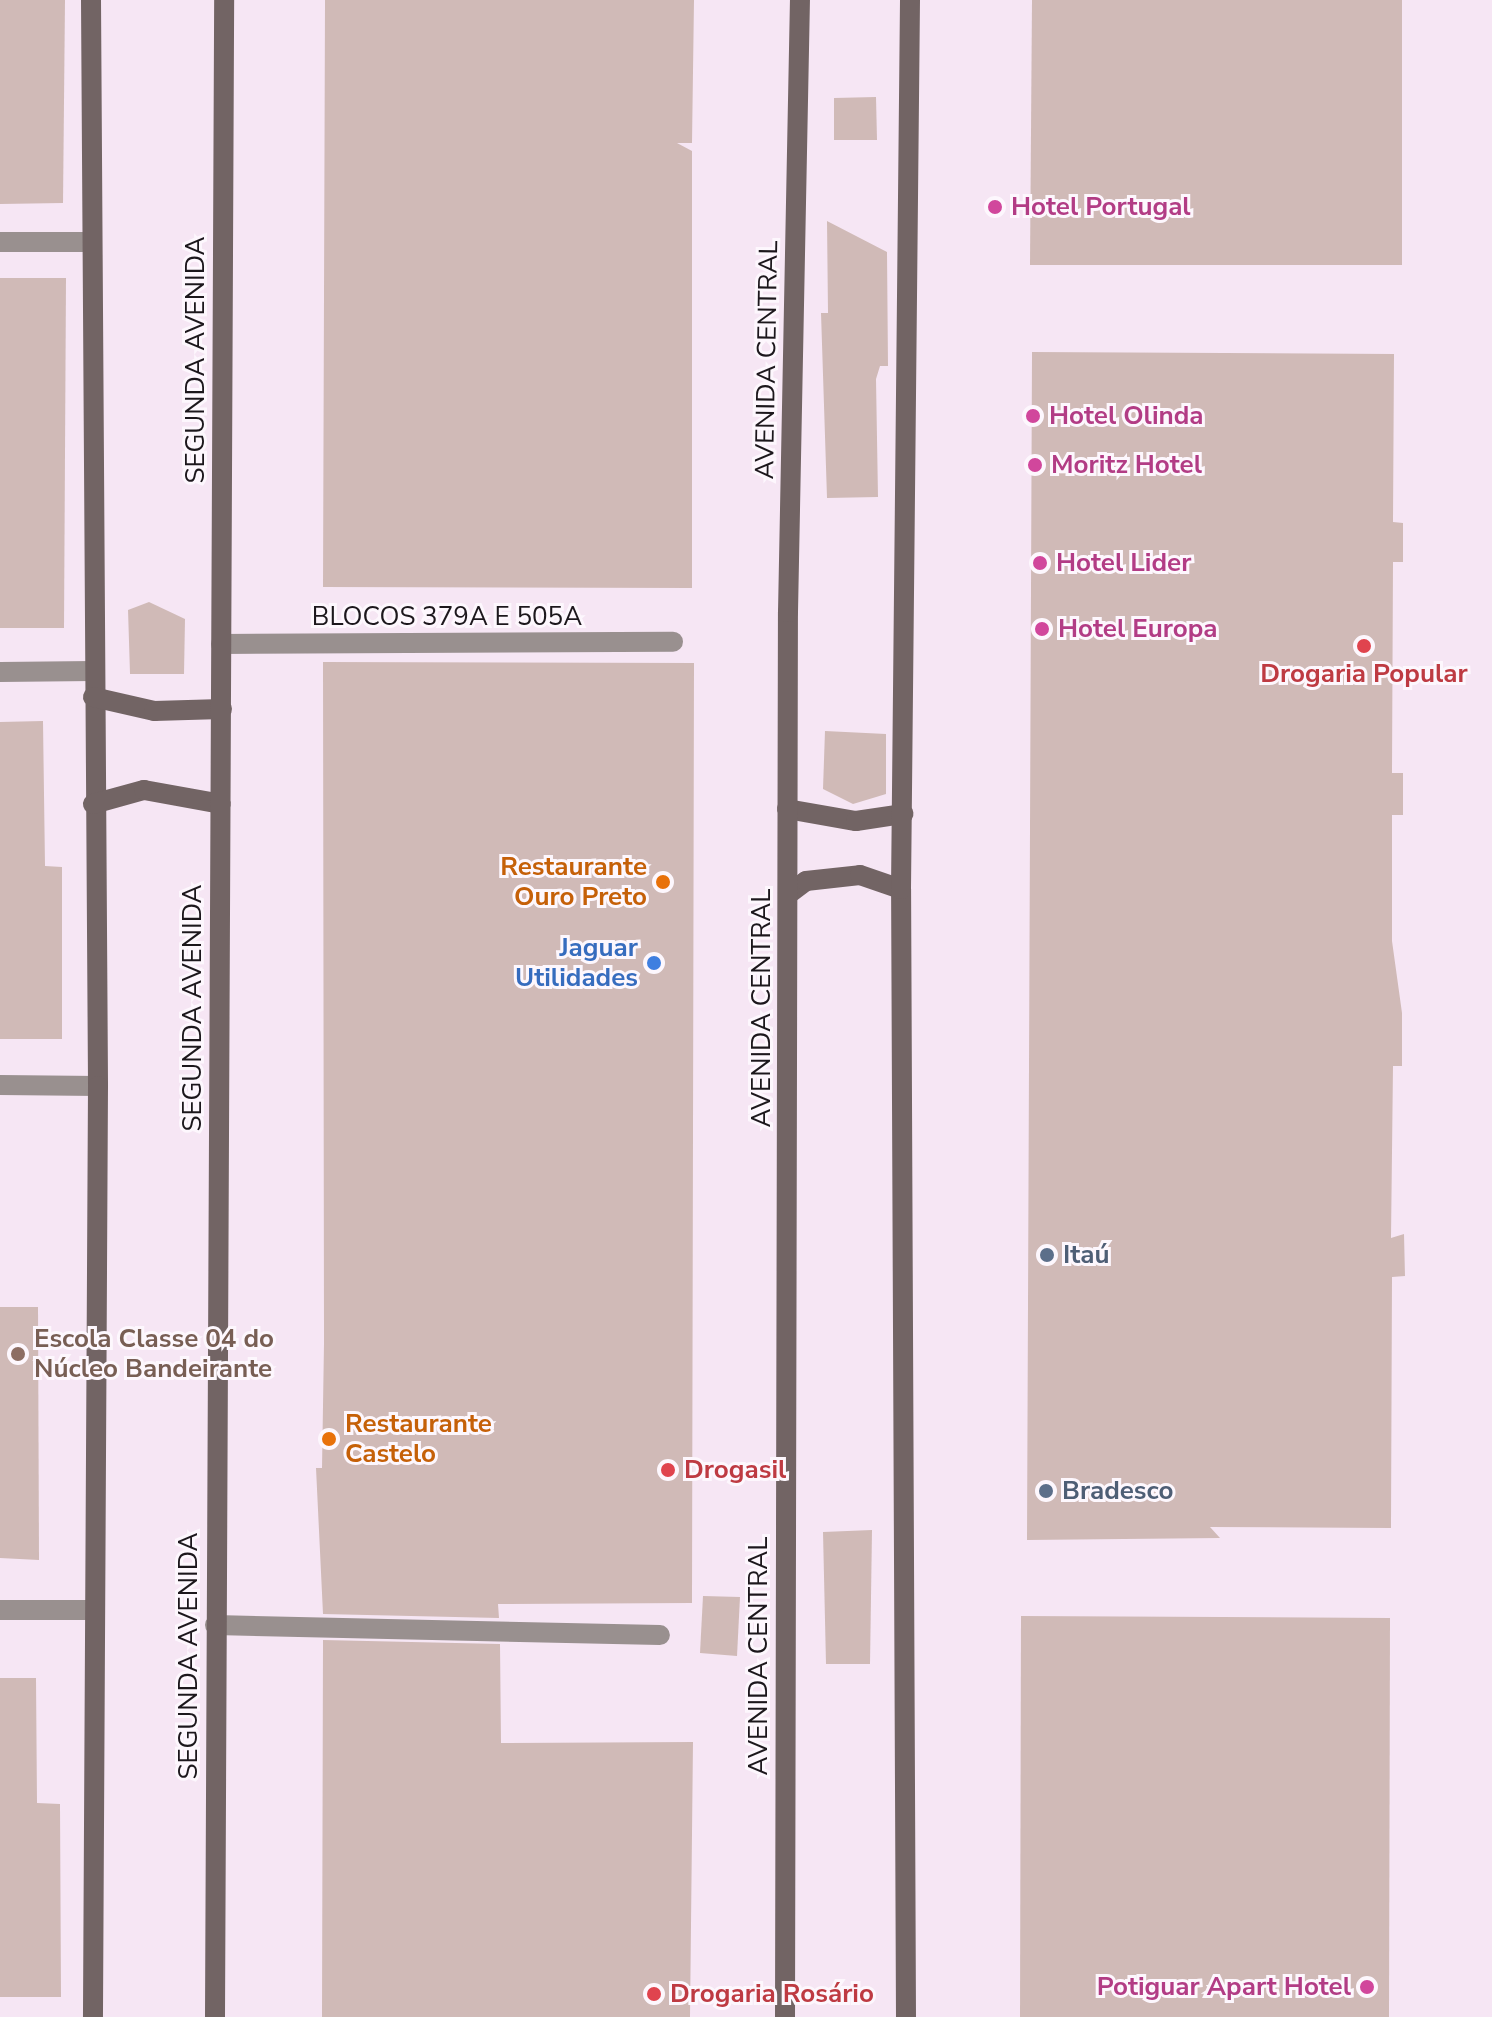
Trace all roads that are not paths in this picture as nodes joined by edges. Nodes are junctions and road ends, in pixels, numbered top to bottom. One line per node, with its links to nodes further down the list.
1 (91, 0): 6 (street)
2 (224, 0): 8 (street, SEGUNDA AVENIDA)
3 (800, 0): 15 (street, AVENIDA CENTRAL)
4 (910, 0): 16 (street)
5 (0, 242): 6 (street)
6 (92, 242): 9 (street)
7 (673, 642): 8 (street, BLOCOS 379A E 505A)
8 (221, 644): 12 (street, SEGUNDA AVENIDA)
9 (93, 671): 10 (street); 11 (street)
10 (0, 672)
11 (93, 697): 12 (street); 13 (street)
12 (222, 709): 14 (street, SEGUNDA AVENIDA)
13 (93, 804): 14 (street); 20 (street)
14 (221, 804): 23 (street, SEGUNDA AVENIDA)
15 (787, 809): 16 (street); 18 (street, AVENIDA CENTRAL)
16 (903, 814): 17 (street)
17 (901, 889): 18 (street); 28 (street)
18 (790, 893): 27 (street, AVENIDA CENTRAL)
19 (0, 1085): 20 (street)
20 (98, 1086): 22 (street)
21 (0, 1610): 22 (street)
22 (95, 1610): 25 (street)
23 (215, 1625): 24 (street); 26 (street, SEGUNDA AVENIDA)
24 (660, 1635)
25 (93, 2017)
26 (215, 2017)
27 (785, 2017)
28 (906, 2017)

